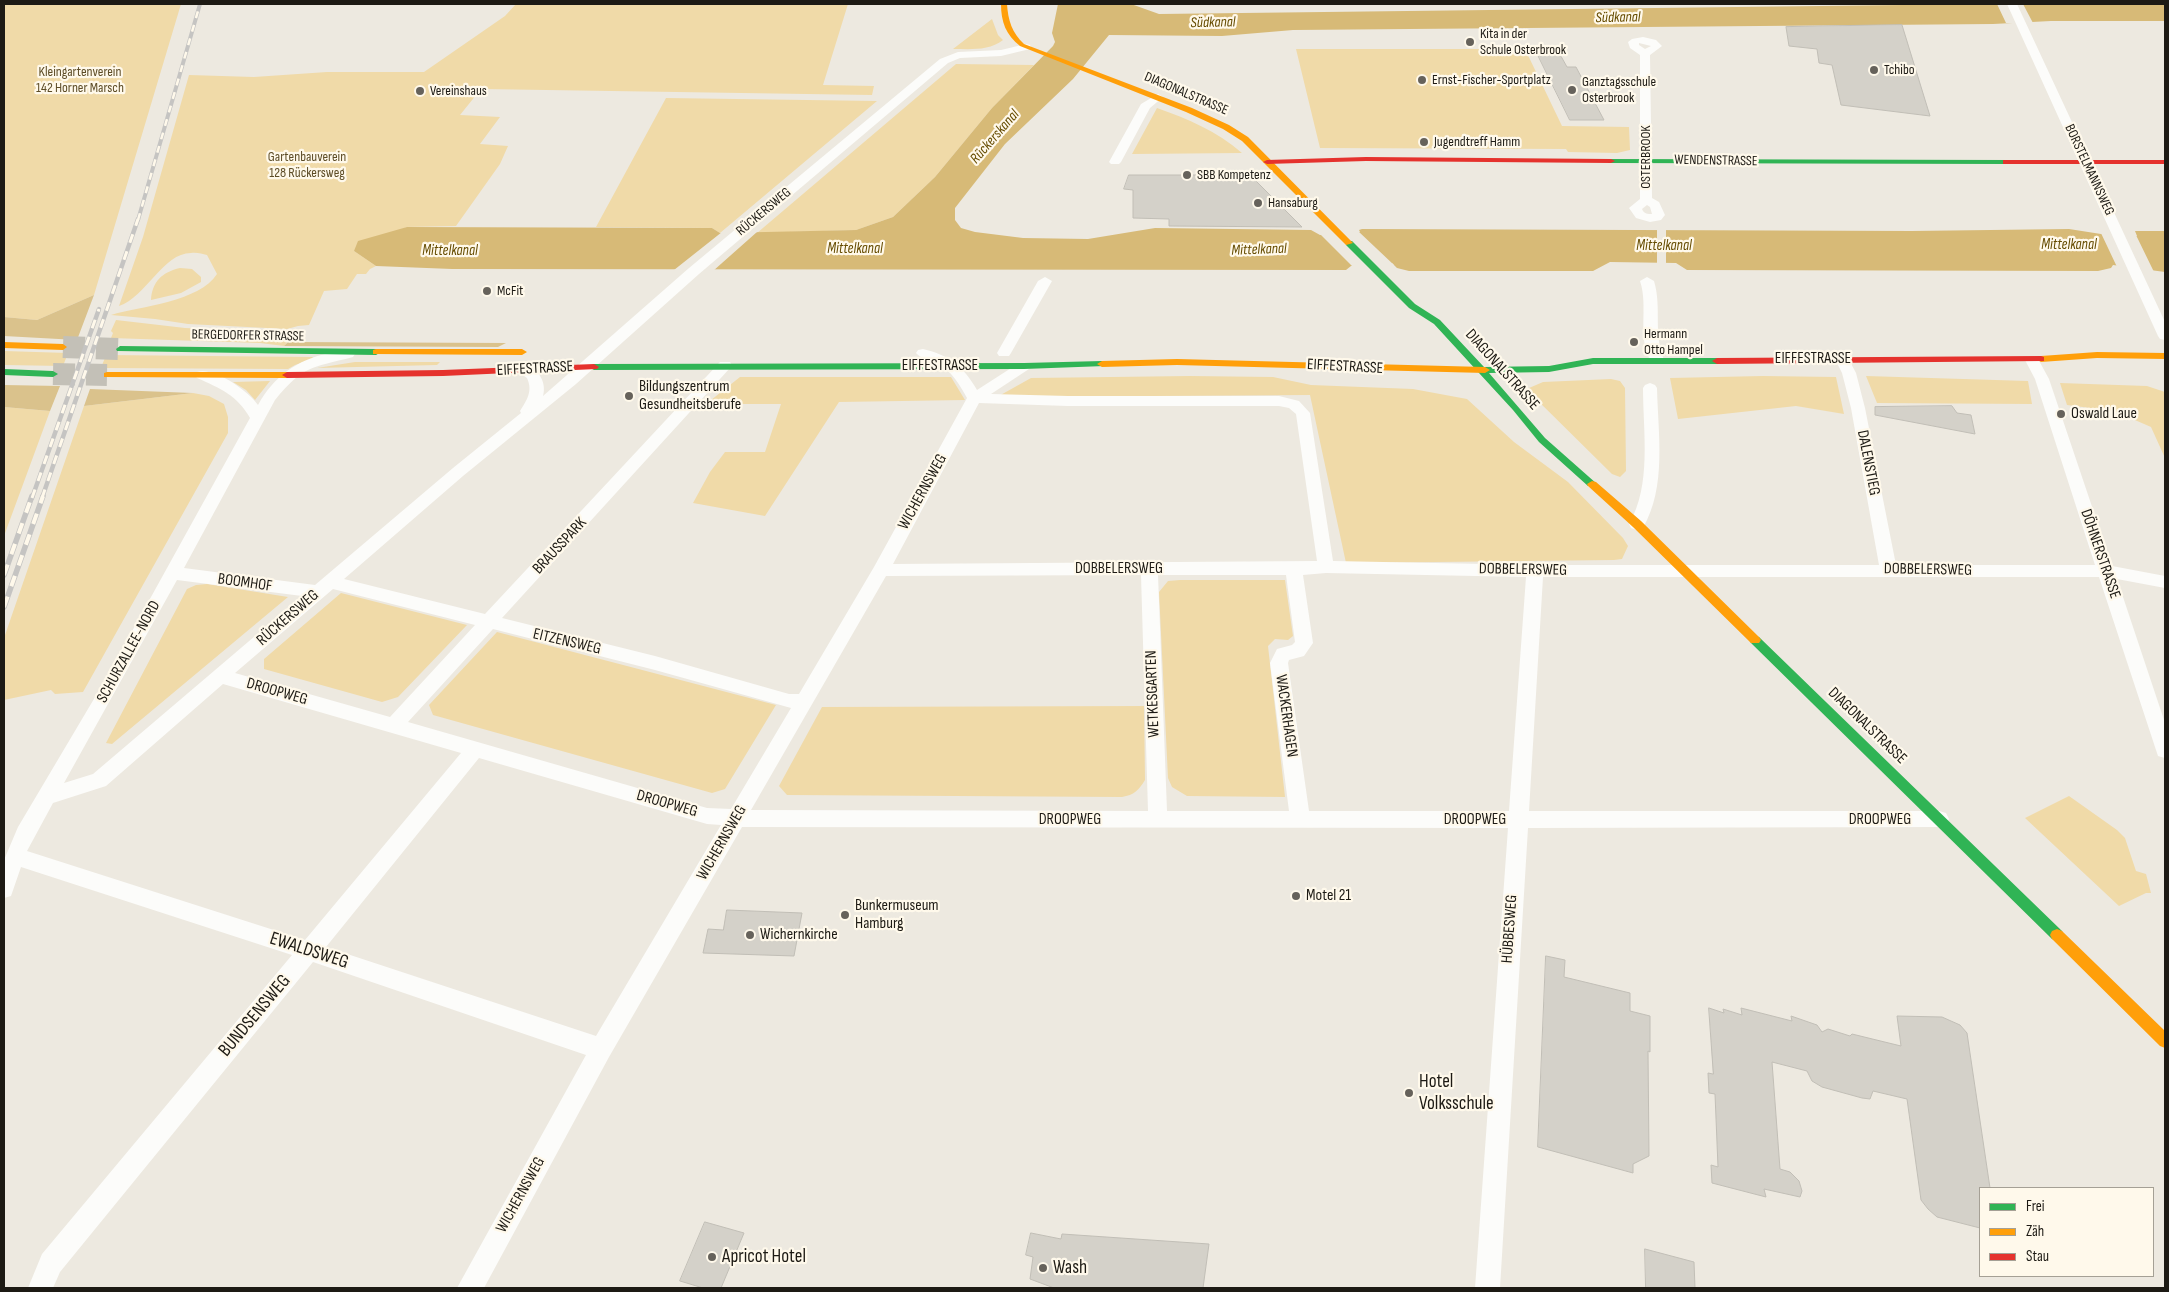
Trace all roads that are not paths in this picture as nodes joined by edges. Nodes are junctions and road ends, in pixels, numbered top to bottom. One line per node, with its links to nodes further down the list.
1 (1004, 4): 3 (main road, DIAGONALSTRASSE)
2 (2012, 4): 9 (street, BORSTELMANNSWEG)
3 (1026, 47): 5 (main road, DIAGONALSTRASSE); 22 (street, RÜCKERSWEG)
4 (1646, 54): 6 (street, OSTERBROOK)
5 (1158, 98): 7 (street); 8 (main road, DIAGONALSTRASSE)
6 (1646, 161): 8 (main road, WENDENSTRASSE); 9 (main road, WENDENSTRASSE); 11 (street, OSTERBROOK)
7 (1115, 162)
8 (1267, 162): 14 (main road, DIAGONALSTRASSE)
9 (2085, 162): 10 (main road, WENDENSTRASSE); 16 (street, BORSTELMANNSWEG)
10 (2165, 162)
11 (1646, 200)
12 (1045, 281): 25 (street)
13 (1647, 281): 35 (street)
14 (1412, 306): 15 (main road, DIAGONALSTRASSE); 28 (main road, DIAGONALSTRASSE)
15 (1422, 326)
16 (2165, 336)
17 (4, 345): 18 (main road)
18 (63, 347)
19 (120, 349): 20 (main road, BERGEDORFER STRASSE)
20 (376, 352): 21 (main road, EIFFESTRASSE); 48 (street, SCHURZALLEE-NORD)
21 (534, 352)
22 (601, 352): 23 (main road); 32 (street, RÜCKERSWEG)
23 (621, 352)
24 (918, 353): 33 (street)
25 (1004, 353)
26 (1064, 353): 27 (main road, EIFFESTRASSE)
27 (1300, 354)
28 (1466, 354): 29 (main road); 42 (main road, DIAGONALSTRASSE); 43 (main road, DIAGONALSTRASSE)
29 (1485, 354)
30 (1556, 355): 37 (main road, EIFFESTRASSE)
31 (2165, 356): 36 (main road, EIFFESTRASSE)
32 (584, 359): 38 (main road, EIFFESTRASSE); 41 (main road, EIFFESTRASSE); 53 (street, RÜCKERSWEG)
33 (955, 359): 38 (main road, EIFFESTRASSE); 39 (main road, EIFFESTRASSE); 51 (street)
34 (1842, 359): 35 (main road, EIFFESTRASSE); 36 (main road, EIFFESTRASSE); 60 (street, DALENSTIEG)
35 (1657, 360): 37 (main road, EIFFESTRASSE)
36 (2032, 360): 40 (main road, EIFFESTRASSE); 64 (street, DÖHNERSTRASSE)
37 (1593, 361): 42 (main road, EIFFESTRASSE)
38 (725, 365): 68 (street, BRAUSSPARK)
39 (1024, 366): 43 (main road, EIFFESTRASSE); 51 (street, WICHERNSWEG)
40 (2084, 368)
41 (521, 369): 48 (main road, EIFFESTRASSE); 53 (street, RÜCKERSWEG)
42 (1481, 370): 43 (main road, EIFFESTRASSE); 55 (main road, DIAGONALSTRASSE)
43 (1460, 371): 49 (main road, DIAGONALSTRASSE)
44 (4, 372): 45 (main road)
45 (53, 374)
46 (107, 375): 47 (main road)
47 (202, 375): 48 (main road); 52 (street)
48 (287, 375): 52 (street, SCHURZALLEE-NORD)
49 (1470, 382)
50 (1650, 388): 56 (street)
51 (974, 398): 57 (street, EIFFESTRASSE); 61 (street, WICHERNSWEG)
52 (257, 417): 65 (street, SCHURZALLEE-NORD)
53 (521, 420): 67 (street, RÜCKERSWEG)
54 (1509, 420): 55 (main road, DIAGONALSTRASSE)
55 (1542, 440): 56 (main road, DIAGONALSTRASSE)
56 (1637, 524): 62 (main road, DIAGONALSTRASSE)
57 (1326, 567): 59 (street, DOBBELERSWEG); 63 (street, DOBBELERSWEG)
58 (1149, 569): 59 (street, DOBBELERSWEG); 61 (street, DOBBELERSWEG); 77 (street, WETKESGARTEN)
59 (1294, 569): 76 (street, WACKERHAGEN)
60 (1888, 569): 62 (street, DOBBELERSWEG); 64 (street, DOBBELERSWEG)
61 (881, 570): 70 (street, WICHERNSWEG)
62 (1684, 570): 63 (street, DOBBELERSWEG); 79 (main road, DIAGONALSTRASSE)
63 (1535, 571): 78 (street, HÜBBESWEG)
64 (2106, 571): 66 (street, DOBBELERSWEG); 73 (street, DÖHNERSTRASSE)
65 (172, 573): 67 (street, BOOMHOF); 74 (street, SCHURZALLEE-NORD)
66 (2165, 582)
67 (323, 587): 68 (street, EITZENSWEG); 69 (street, RÜCKERSWEG)
68 (488, 624): 70 (street, EITZENSWEG); 71 (street, BRAUSSPARK)
69 (220, 676): 71 (street, DROOPWEG); 74 (street, RÜCKERSWEG)
70 (803, 701): 75 (street, WICHERNSWEG)
71 (394, 725): 72 (street, DROOPWEG)
72 (476, 749): 75 (street, DROOPWEG); 82 (street, BUNDSENSWEG)
73 (2165, 750)
74 (46, 797): 80 (street, SCHURZALLEE-NORD)
75 (736, 818): 77 (street, DROOPWEG); 84 (street, WICHERNSWEG)
76 (1300, 819): 77 (street, DROOPWEG); 78 (street, DROOPWEG)
77 (1158, 820)
78 (1520, 820): 79 (street, DROOPWEG); 87 (street, HÜBBESWEG)
79 (1939, 820): 83 (main road, DIAGONALSTRASSE)
80 (14, 856): 81 (street, SCHURZALLEE-NORD); 82 (street, EWALDSWEG)
81 (4, 889)
82 (309, 951): 84 (street, EWALDSWEG); 85 (street, BUNDSENSWEG)
83 (2165, 1041)
84 (602, 1049): 86 (street, WICHERNSWEG)
85 (40, 1288)
86 (470, 1288)
87 (1488, 1288)

